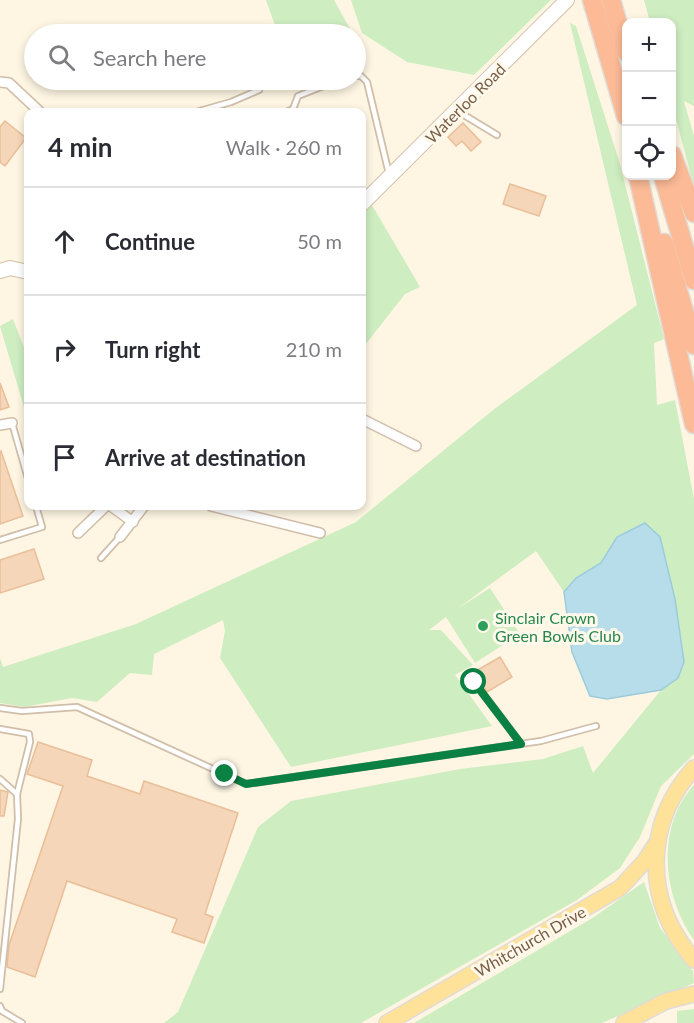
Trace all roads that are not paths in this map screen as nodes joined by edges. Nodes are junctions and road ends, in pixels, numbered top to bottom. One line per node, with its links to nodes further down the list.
1 (567, 0): 16 (street, Waterloo Road)
2 (592, 0): 8 (highway)
3 (612, 0): 4 (highway); 5 (highway)
4 (622, 24)
5 (622, 35)
6 (0, 82): 13 (street)
7 (366, 82): 19 (lane)
8 (616, 82): 11 (highway); 12 (highway)
9 (259, 90): 14 (lane)
10 (313, 90): 15 (lane)
11 (622, 101)
12 (622, 106)
13 (36, 108)
14 (210, 108)
15 (293, 108)
16 (456, 110): 17 (lane); 19 (street, Waterloo Road)
17 (497, 135)
18 (676, 166): 24 (highway)
19 (390, 177): 23 (street, Waterloo Road)
20 (639, 180): 32 (highway)
21 (645, 180): 28 (highway)
22 (664, 180): 27 (highway)
23 (366, 200)
24 (694, 213)
25 (0, 271): 26 (street)
26 (24, 271)
27 (694, 280)
28 (694, 345)
29 (366, 421): 33 (street)
30 (12, 423): 31 (street); 34 (lane)
31 (0, 424)
32 (694, 424)
33 (416, 446)
34 (24, 465)
35 (37, 510): 44 (lane)
36 (102, 510): 41 (street)
37 (116, 510): 40 (street)
38 (141, 510): 40 (street)
39 (227, 510): 42 (street)
40 (133, 522): 43 (street)
41 (78, 533)
42 (320, 533)
43 (120, 537): 45 (lane)
44 (0, 540)
45 (101, 558)
46 (474, 682): 50 (lane)
47 (0, 708): 50 (lane)
48 (596, 726): 50 (lane)
49 (0, 729): 53 (lane)
50 (521, 744)
51 (694, 768): 54 (main road)
52 (0, 779): 53 (lane)
53 (17, 794): 56 (lane)
54 (658, 841): 55 (main road); 60 (main road, Whitchurch Drive)
55 (694, 960)
56 (0, 988)
57 (694, 994): 61 (main road)
58 (0, 1006): 59 (lane)
59 (22, 1023)
60 (387, 1023)
61 (624, 1023)

